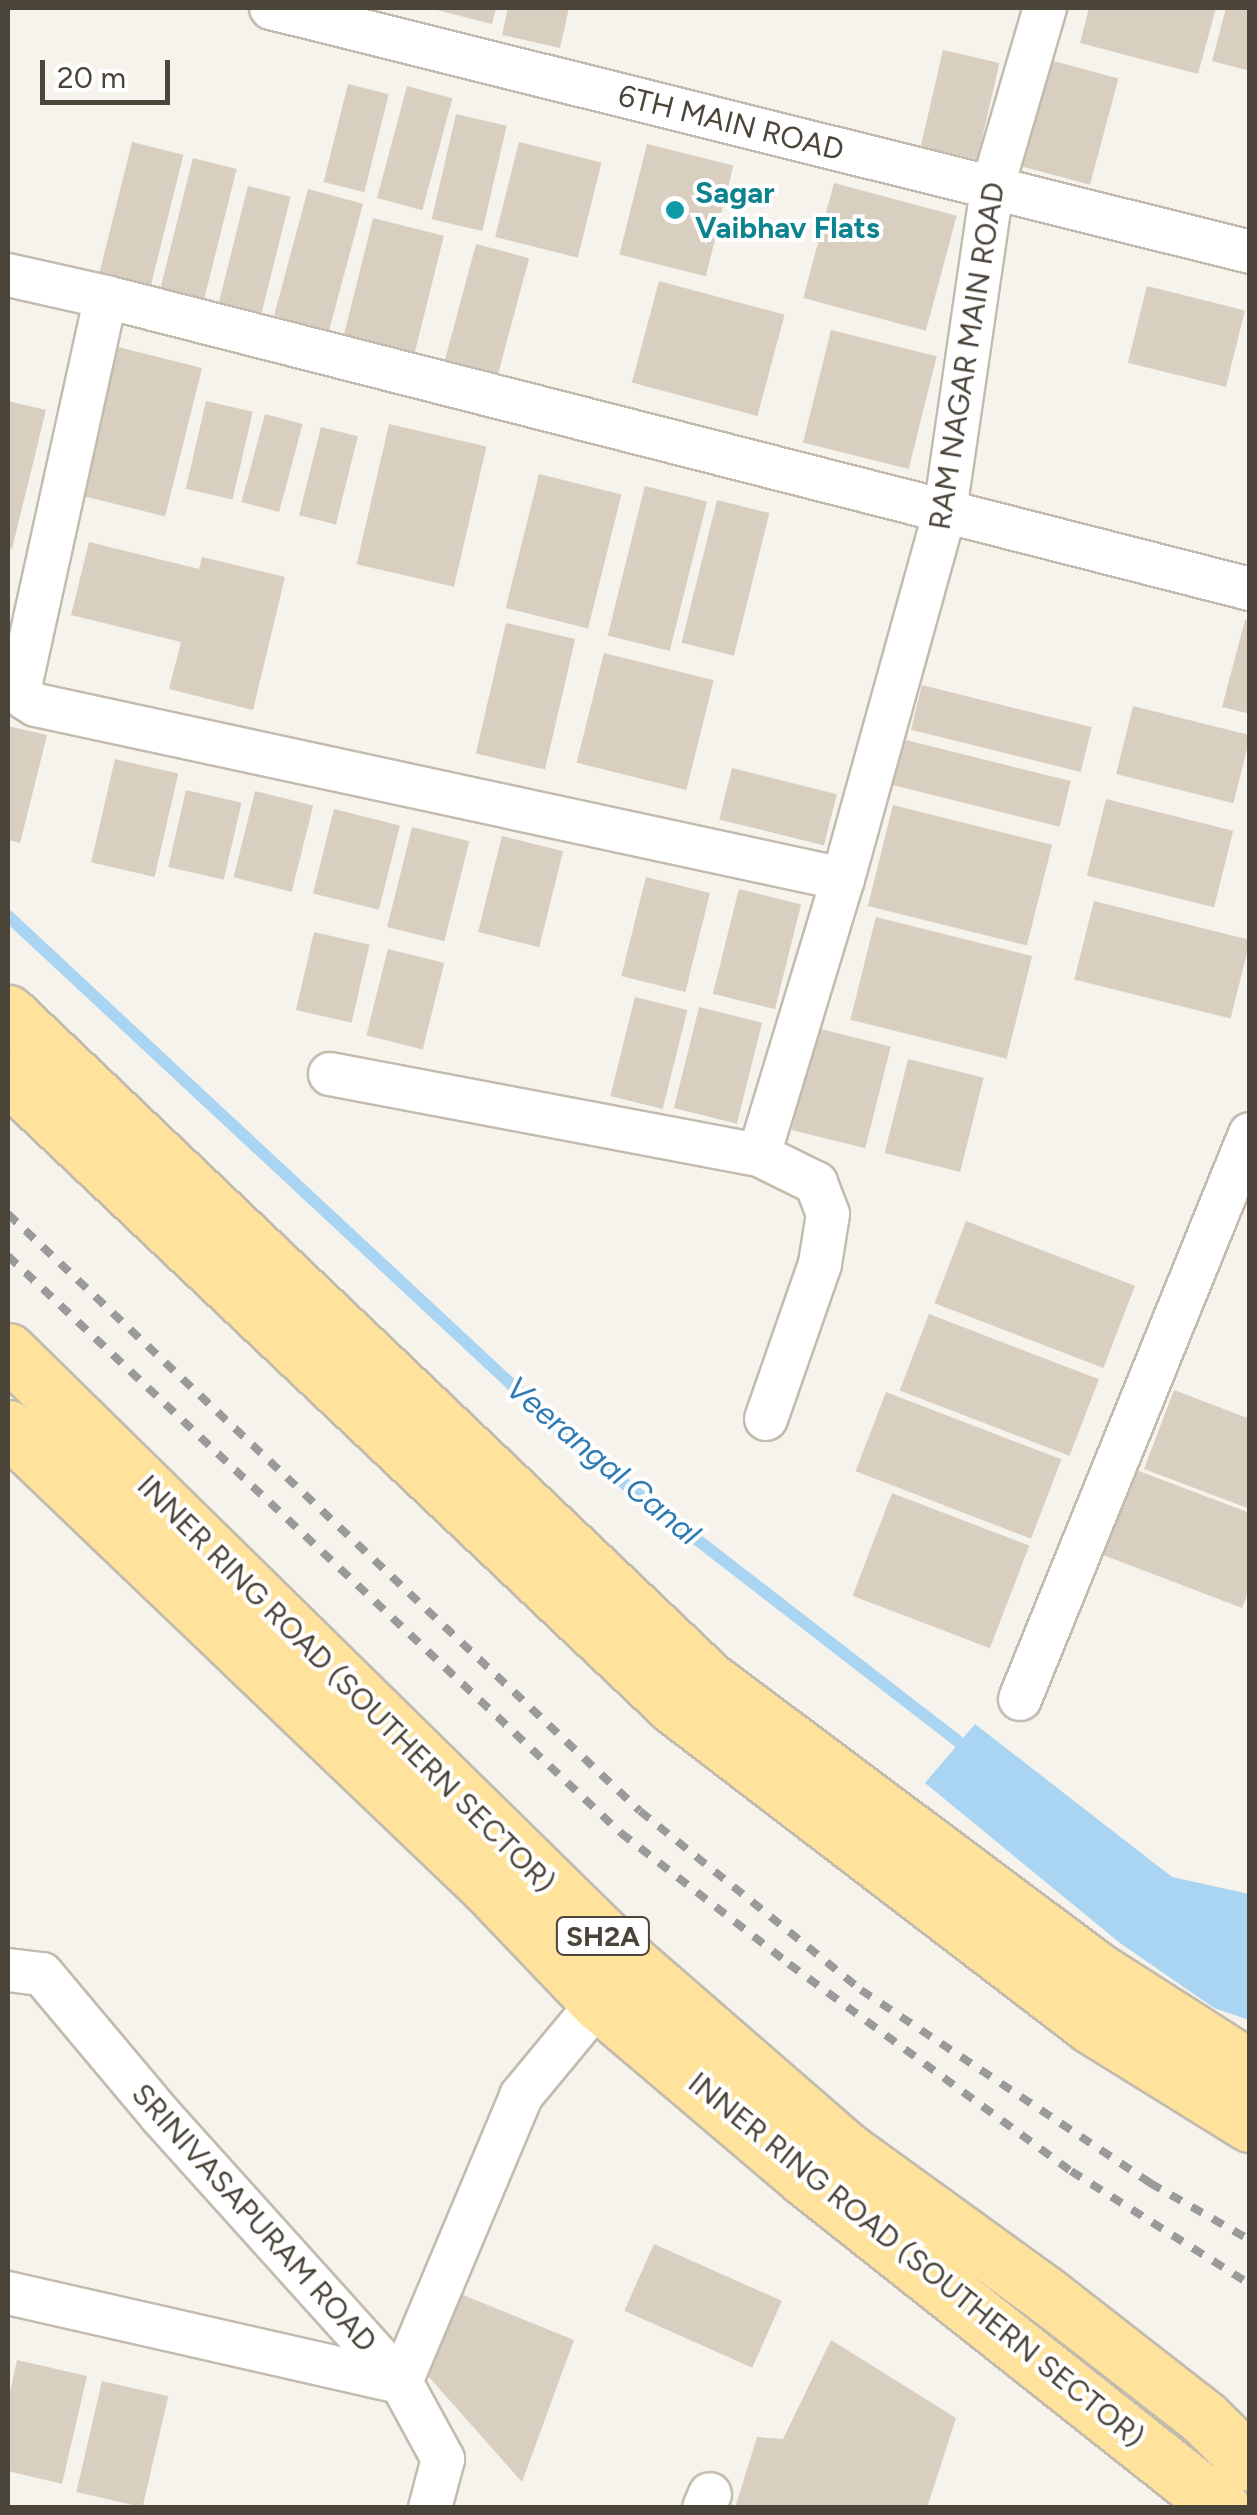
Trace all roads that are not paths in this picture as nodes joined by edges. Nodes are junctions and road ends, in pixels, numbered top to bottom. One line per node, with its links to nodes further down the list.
1 (272, 8): 3 (street, 6TH MAIN ROAD)
2 (1045, 8): 3 (street, RAM NAGAR MAIN ROAD)
3 (992, 189): 4 (street, 6TH MAIN ROAD); 7 (street, RAM NAGAR MAIN ROAD)
4 (1250, 252)
5 (8, 275): 6 (street)
6 (106, 298): 7 (street); 8 (street)
7 (946, 512): 9 (street); 10 (street, RAM NAGAR MAIN ROAD)
8 (24, 588): 10 (street)
9 (1250, 588)
10 (843, 879): 15 (street, RAM NAGAR MAIN ROAD)
11 (8, 1013): 23 (main road)
12 (330, 1074): 15 (street)
13 (8, 1076): 23 (main road)
14 (1250, 1134): 19 (street)
15 (759, 1155): 17 (street)
16 (8, 1351): 22 (main road, INNER RING ROAD (SOUTHERN SECTOR) / SH2A)
17 (766, 1419)
18 (8, 1428): 22 (main road, INNER RING ROAD (SOUTHERN SECTOR) / SH2A)
19 (1020, 1699)
20 (8, 1934): 21 (street, SRINIVASAPURAM ROAD)
21 (25, 1972): 27 (street, SRINIVASAPURAM ROAD)
22 (598, 2002): 27 (street); 28 (main road, INNER RING ROAD (SOUTHERN SECTOR) / SH2A); 30 (main road, INNER RING ROAD (SOUTHERN SECTOR) / SH2A)
23 (1148, 2032): 24 (main road); 25 (main road)
24 (1250, 2068)
25 (1250, 2124)
26 (8, 2293): 27 (street)
27 (401, 2382): 29 (street, SRINIVASAPURAM ROAD)
28 (1250, 2463)
29 (430, 2508)
30 (1222, 2508)

